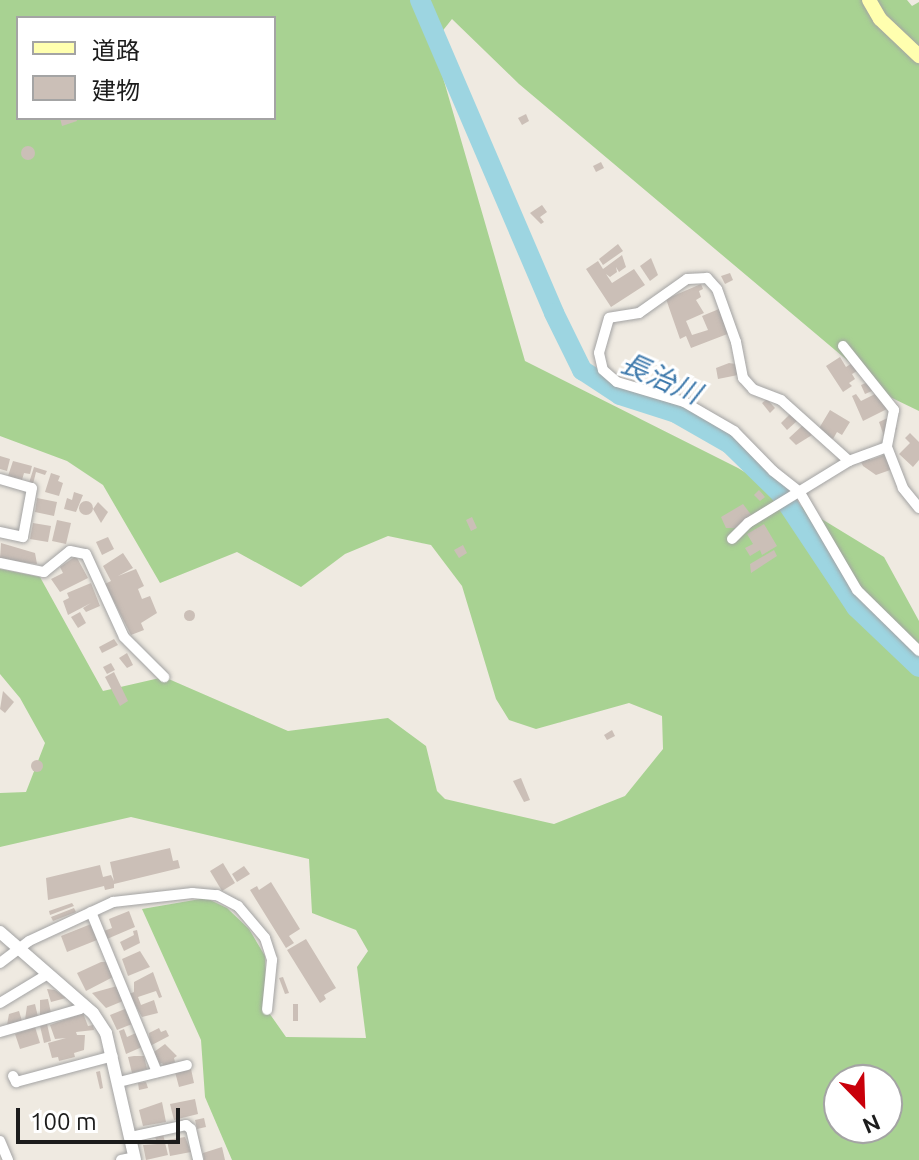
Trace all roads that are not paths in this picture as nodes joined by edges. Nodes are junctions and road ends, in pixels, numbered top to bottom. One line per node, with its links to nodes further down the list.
1 (869, 0): 2 (main road)
2 (919, 56)
3 (843, 346): 4 (street)
4 (887, 447): 5 (street); 8 (street)
5 (849, 461): 7 (street); 7 (street)
6 (0, 479): 9 (street)
7 (799, 491): 10 (street); 12 (street)
8 (919, 508)
9 (0, 532)
10 (732, 539)
11 (0, 563): 13 (street)
12 (919, 651)
13 (164, 677)
14 (91, 912): 16 (street); 21 (street); 25 (street)
15 (0, 932): 16 (street)
16 (20, 950): 17 (street); 18 (street)
17 (0, 963)
18 (48, 974): 19 (street); 20 (street)
19 (0, 1003)
20 (83, 1004): 22 (street); 23 (street)
21 (267, 1010)
22 (0, 1032)
23 (113, 1056): 26 (street); 27 (street)
24 (187, 1065): 25 (street)
25 (157, 1072): 27 (street)
26 (13, 1076)
27 (119, 1082): 28 (street)
28 (131, 1137): 30 (street); 33 (street)
29 (0, 1141): 31 (street)
30 (135, 1158): 32 (street)
31 (8, 1160)
32 (121, 1160)
33 (198, 1160)

